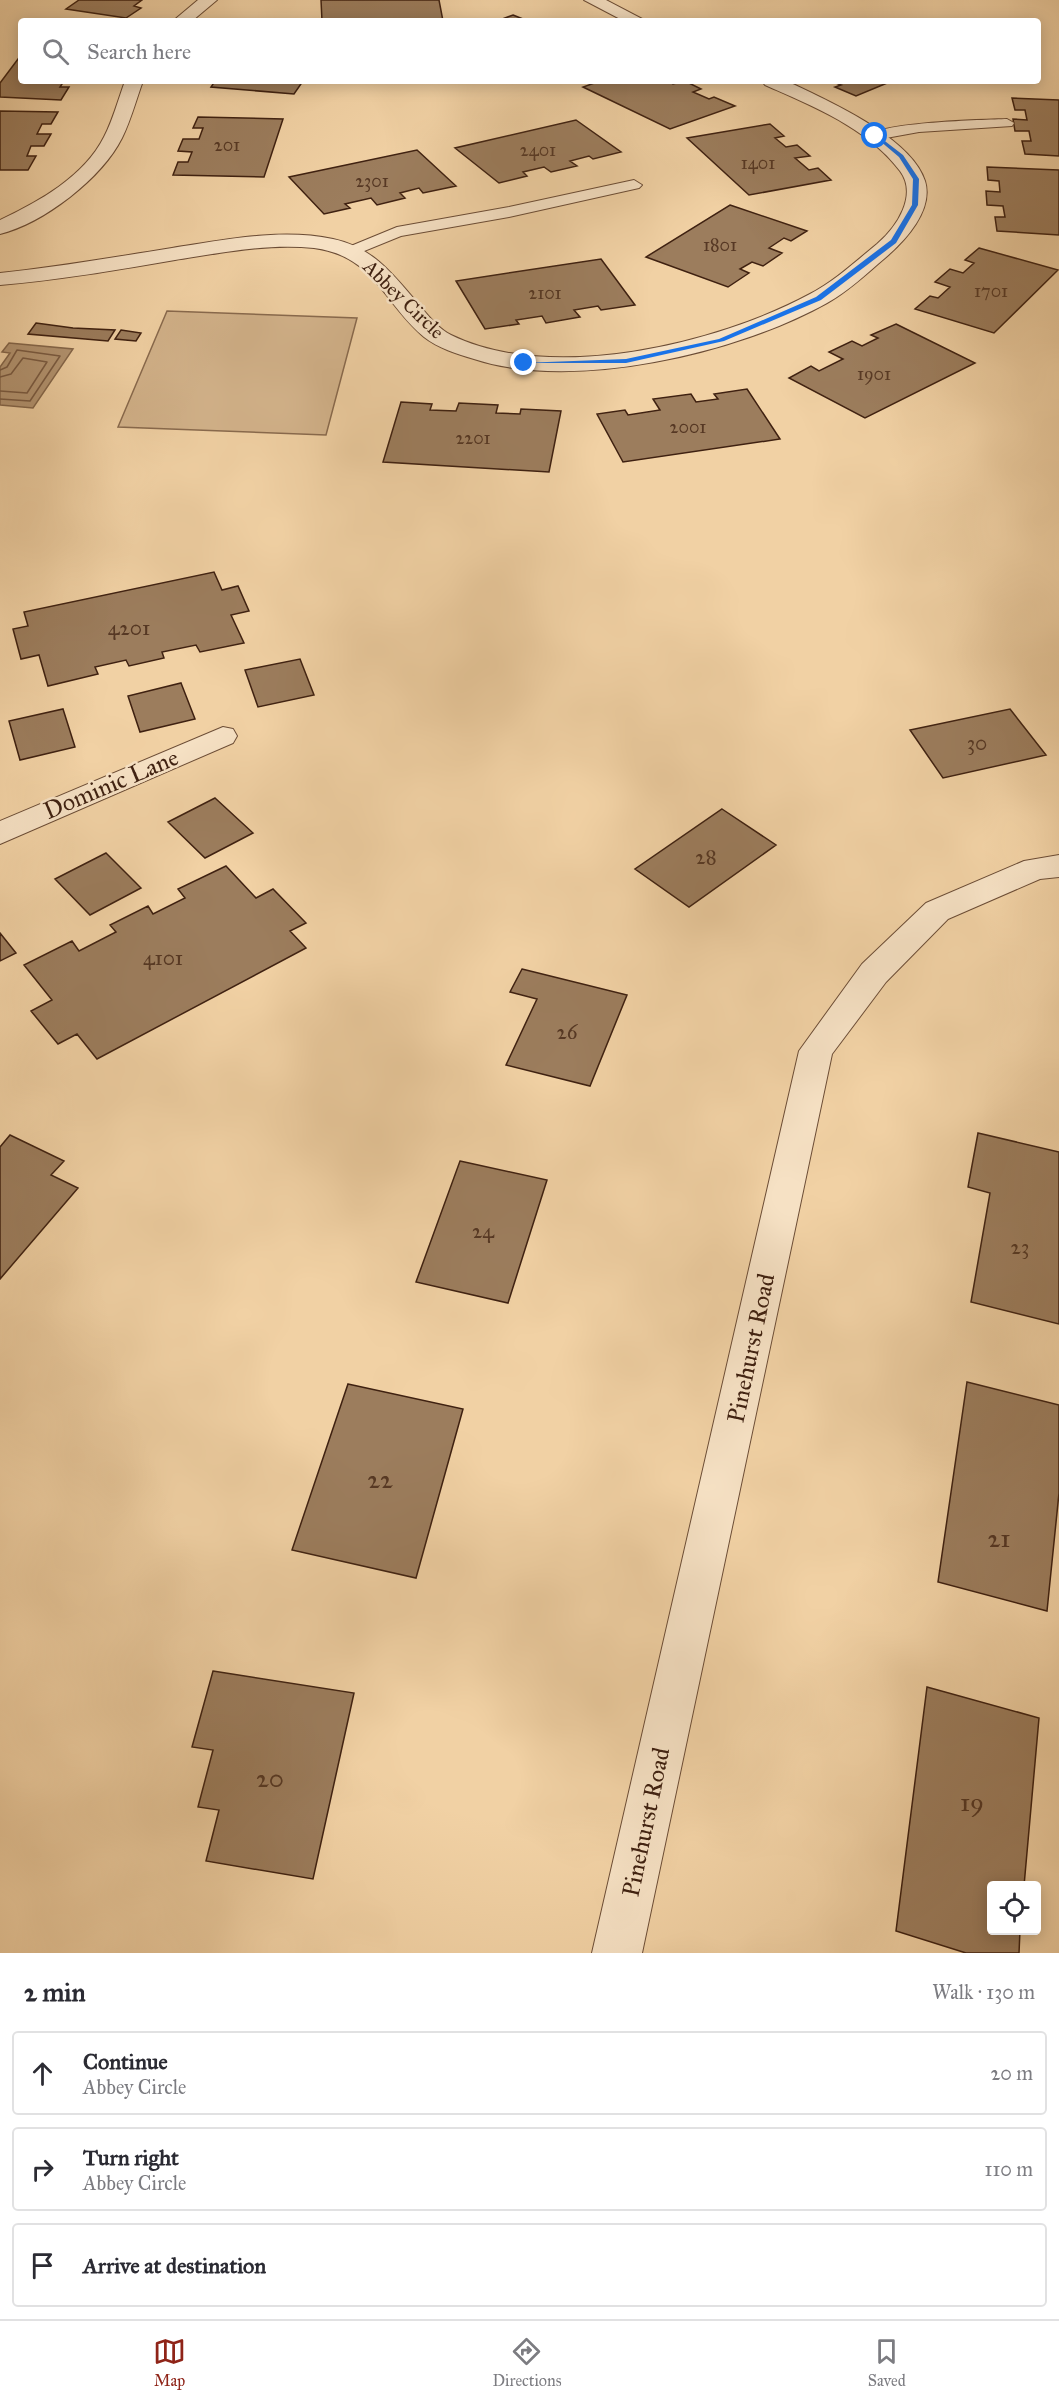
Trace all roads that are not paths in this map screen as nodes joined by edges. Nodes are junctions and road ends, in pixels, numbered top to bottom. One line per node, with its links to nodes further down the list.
1 (209, 0): 3 (street)
2 (592, 0): 4 (street)
3 (185, 18)
4 (631, 18)
5 (133, 84): 10 (street)
6 (777, 84): 8 (street, Abbey Circle)
7 (1007, 123): 8 (lane)
8 (875, 136): 11 (street, Abbey Circle)
9 (634, 184): 11 (lane)
10 (0, 228)
11 (352, 251): 12 (street, Abbey Circle)
12 (0, 279)
13 (223, 736): 14 (street, Dominic Lane)
14 (0, 833)
15 (1059, 866): 16 (street, Pinehurst Road)
16 (617, 1953)

